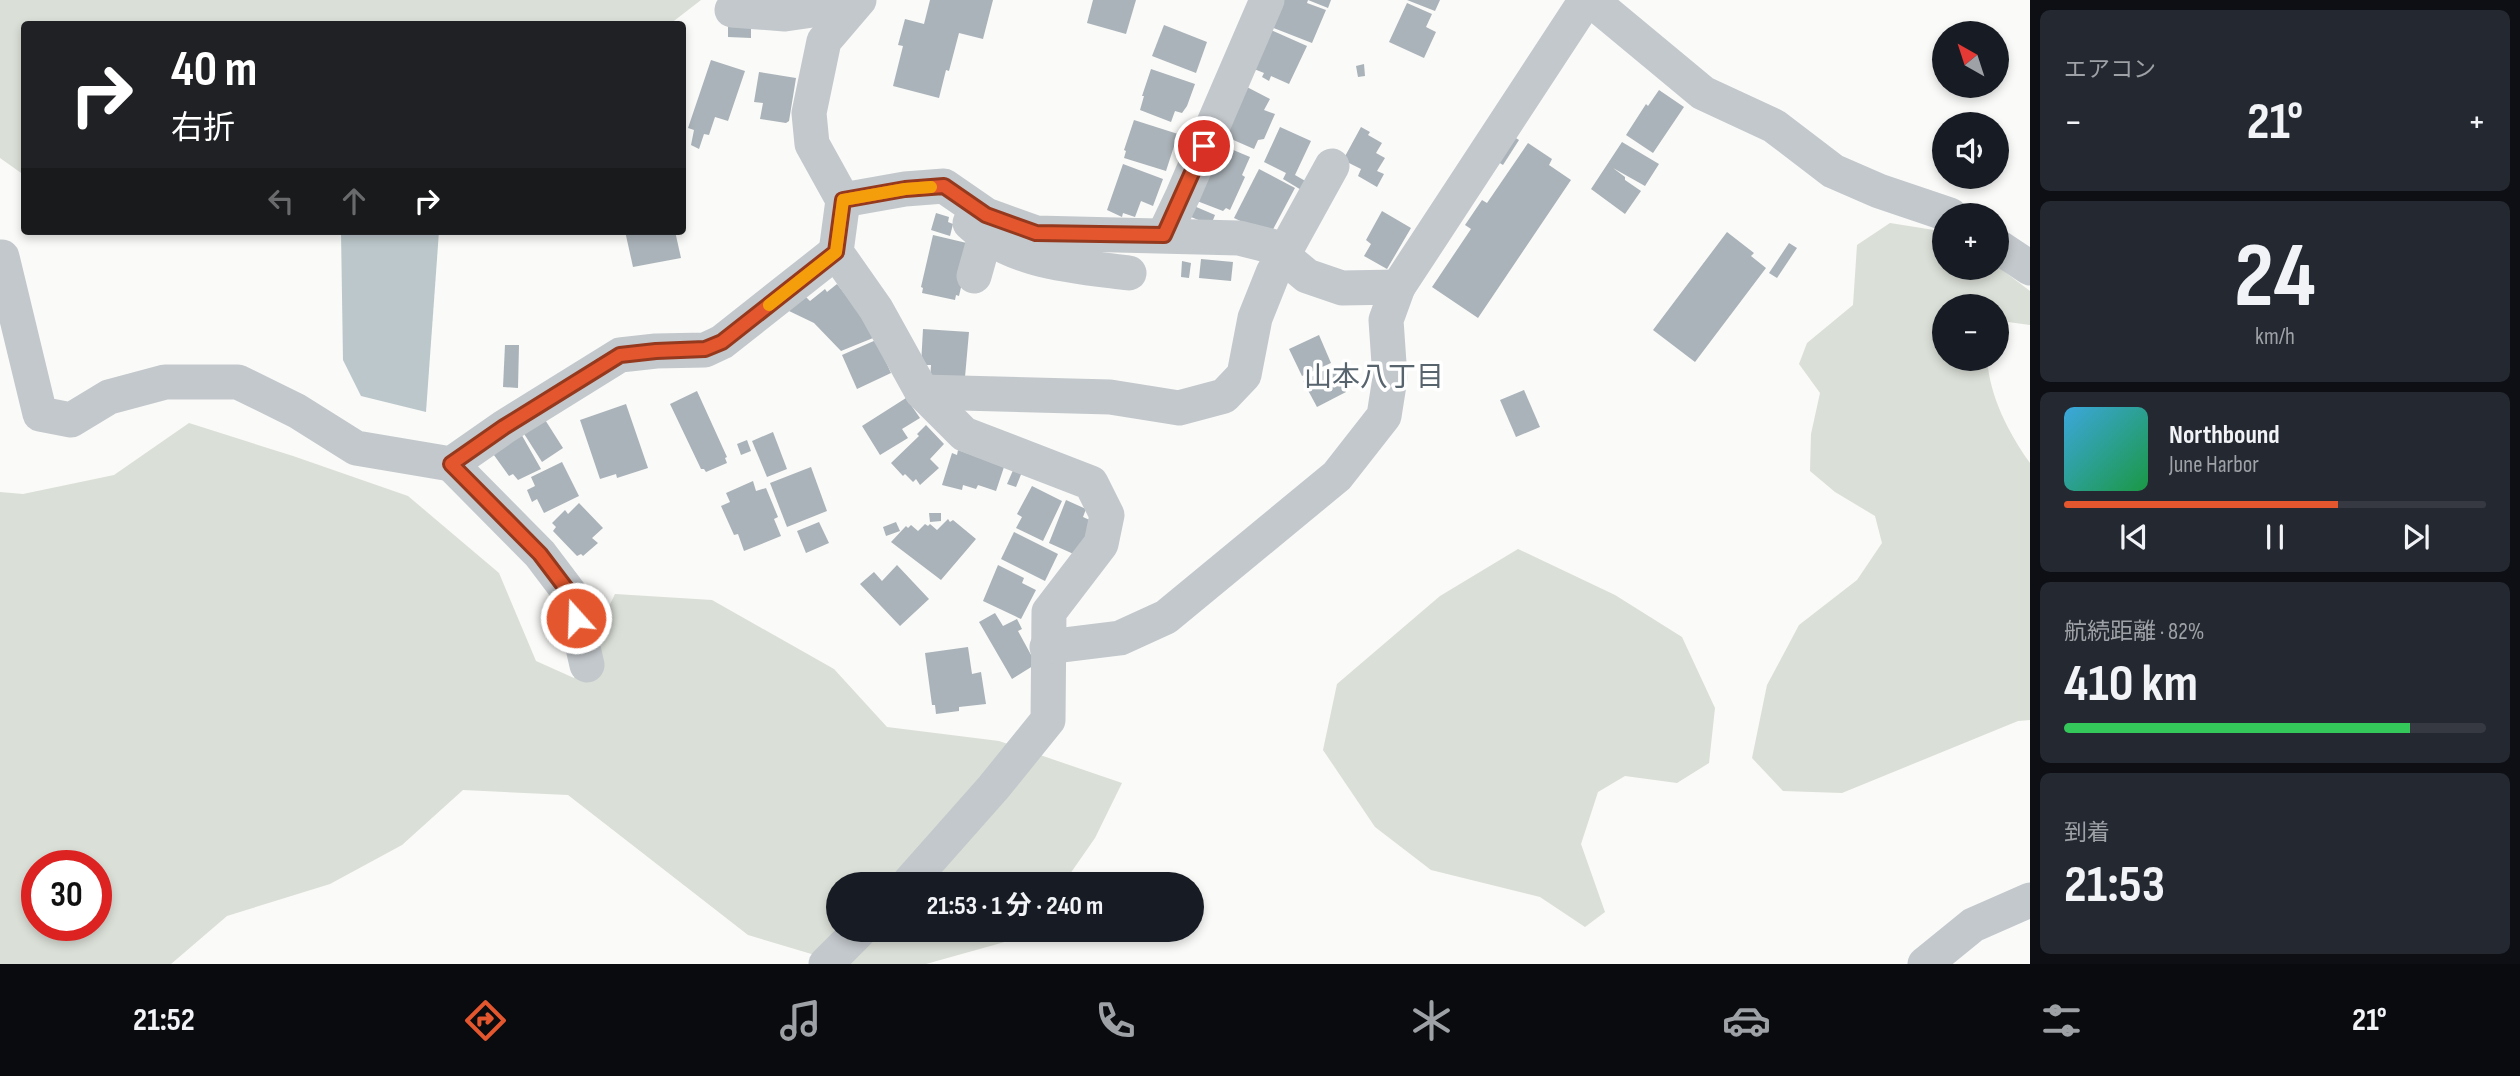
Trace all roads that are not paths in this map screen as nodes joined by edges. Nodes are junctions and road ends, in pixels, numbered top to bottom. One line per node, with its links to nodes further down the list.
1 (1267, 0): 9 (street)
2 (1589, 0): 8 (street); 18 (street)
3 (857, 2): 4 (street); 7 (street)
4 (732, 10)
5 (1332, 166): 13 (street)
6 (944, 186): 7 (street); 9 (street); 10 (street)
7 (843, 200): 11 (street)
8 (1932, 209)
9 (1164, 235): 13 (street)
10 (985, 237): 16 (street); 17 (street)
11 (836, 252): 19 (street); 20 (street)
12 (2009, 254): 15 (street)
13 (1283, 256): 18 (street); 19 (street)
14 (0, 257): 20 (street)
15 (2030, 268)
16 (1129, 273)
17 (974, 276)
18 (1398, 287): 21 (street)
19 (922, 392): 21 (street)
20 (451, 464): 22 (street)
21 (1047, 647): 23 (street)
22 (587, 665)
23 (919, 872)
24 (2030, 901): 27 (street)
25 (848, 942): 26 (street)
26 (826, 964)
27 (1925, 964)

